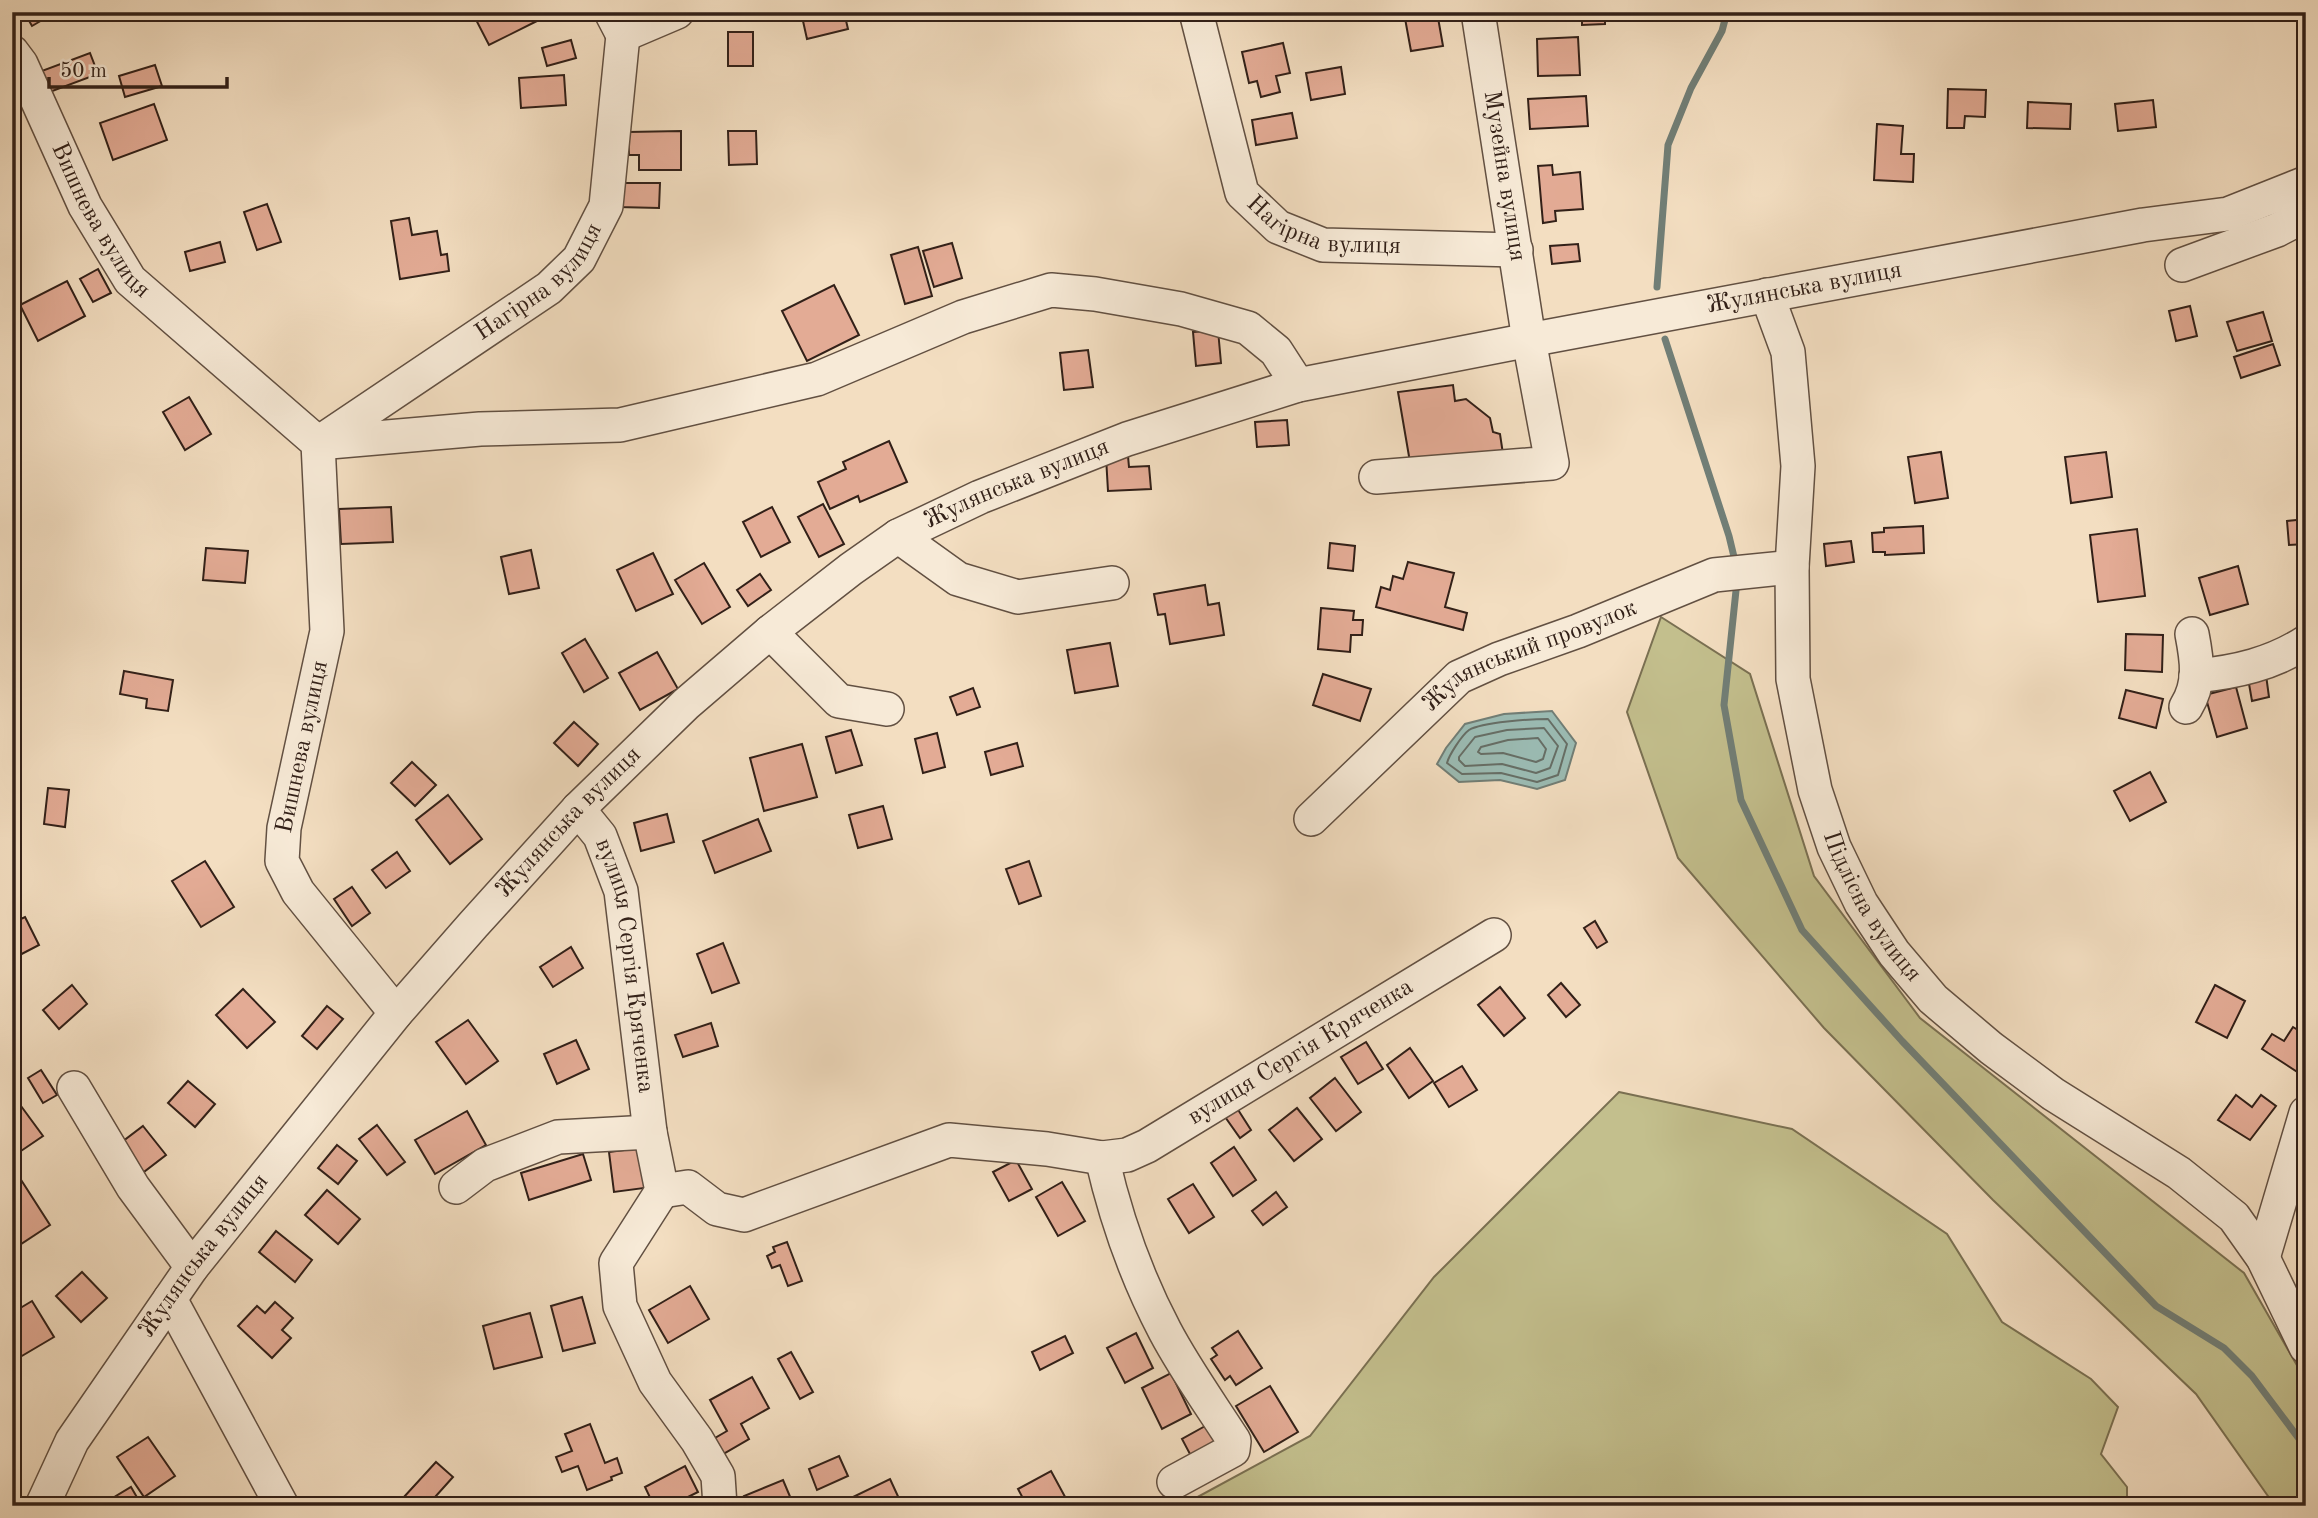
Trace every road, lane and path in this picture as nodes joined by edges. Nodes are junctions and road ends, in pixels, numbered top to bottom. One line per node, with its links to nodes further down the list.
1 (677, 12): 4 (street, Нагірна вулиця)
2 (1196, 12): 8 (street, Нагірна вулиця)
3 (1478, 12): 8 (street, Музейна вулиця)
4 (617, 24): 13 (street, Нагірна вулиця)
5 (12, 52): 13 (street, Вишнева вулиця)
6 (2306, 183): 10 (street, Жулянська вулиця)
7 (2306, 215): 9 (street)
8 (1516, 250): 11 (street, Музейна вулиця)
9 (2182, 265)
10 (1767, 295): 11 (street, Жулянська вулиця); 16 (street, Підлісна вулиця)
11 (1529, 340): 12 (street, Жулянська вулиця); 14 (street, Музейна вулиця)
12 (1298, 385): 13 (street); 15 (street, Жулянська вулиця)
13 (318, 443): 25 (street, Вишнева вулиця)
14 (1376, 477)
15 (898, 536): 17 (street); 18 (street, Жулянська вулиця)
16 (1792, 567): 23 (street, Жулянський провулок); 32 (street, Підлісна вулиця)
17 (1112, 583)
18 (770, 632): 21 (street); 22 (street, Жулянська вулиця)
19 (2192, 634): 20 (street)
20 (2306, 642)
21 (887, 709)
22 (578, 809): 25 (street, Жулянська вулиця); 28 (street, вулиця Сергія Кряченка)
23 (1311, 819)
24 (1494, 935): 29 (street, вулиця Сергія Кряченка)
25 (396, 1013): 33 (street, Жулянська вулиця)
26 (74, 1088): 33 (street)
27 (2306, 1113): 32 (street)
28 (650, 1132): 30 (street, вулиця Сергія Кряченка); 31 (street, вулиця Сергія Кряченка)
29 (1102, 1158): 31 (street, вулиця Сергія Кряченка); 36 (street)
30 (456, 1187)
31 (662, 1191): 39 (street)
32 (2263, 1258): 35 (street, Підлісна вулиця)
33 (192, 1267): 34 (street, Жулянська вулиця)
34 (170, 1299): 37 (street, Жулянська вулиця); 38 (street)
35 (2306, 1347)
36 (1174, 1482)
37 (42, 1506)
38 (282, 1506)
39 (720, 1506)

